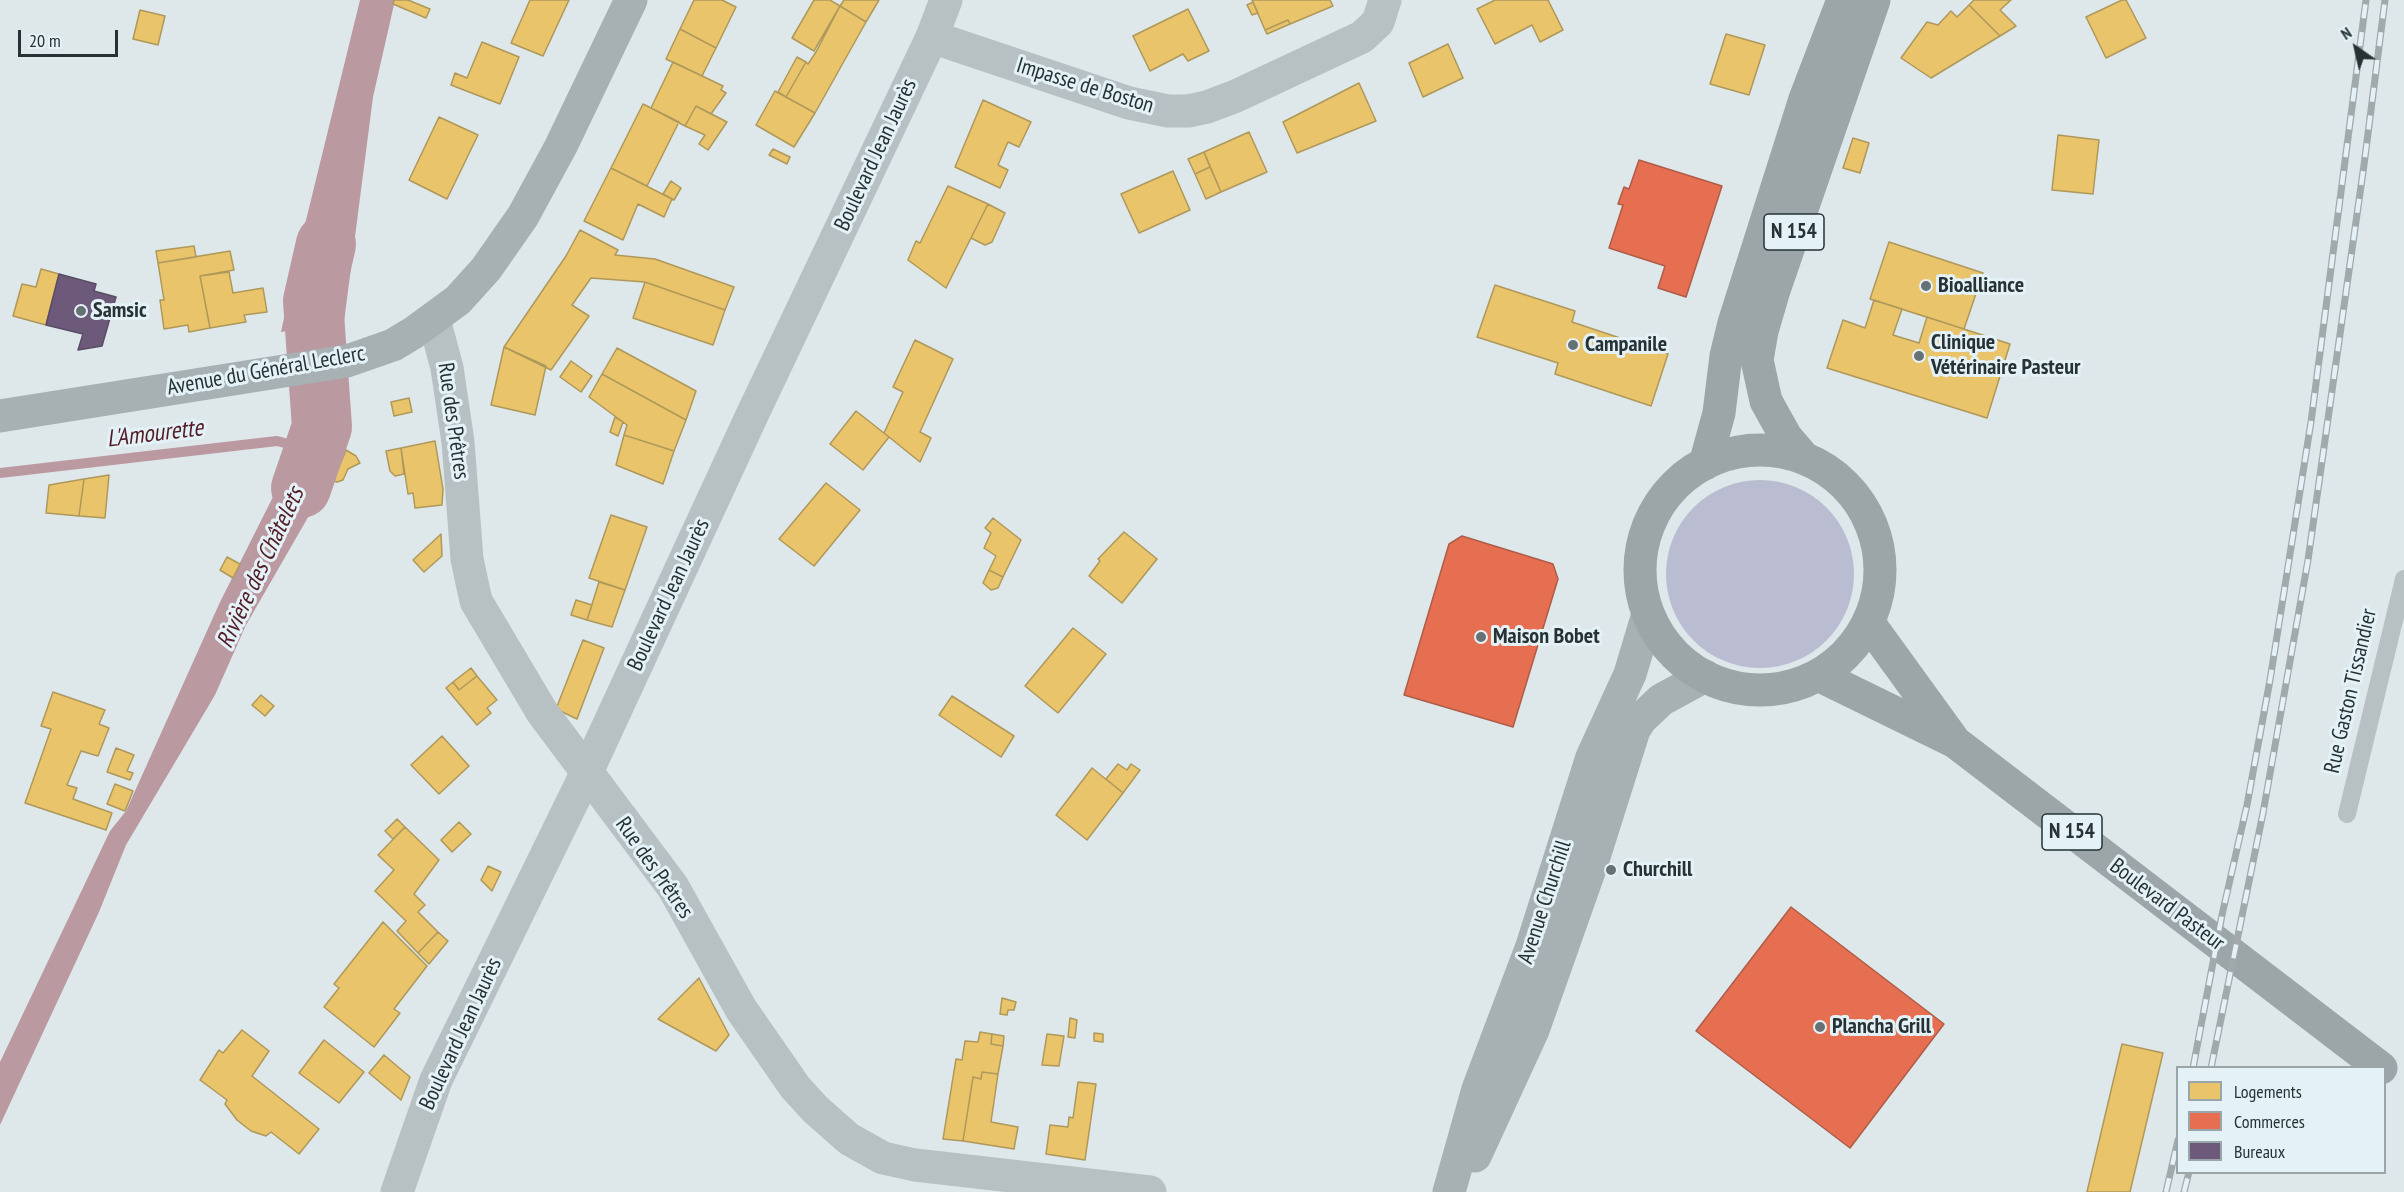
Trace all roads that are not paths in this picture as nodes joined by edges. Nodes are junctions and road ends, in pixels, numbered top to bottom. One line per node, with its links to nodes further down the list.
1 (632, 0): 7 (main road, Avenue du Général Leclerc)
2 (946, 0): 6 (street, Boulevard Jean Jaurès)
3 (1385, 0): 6 (street, Impasse de Boston)
4 (1843, 0): 10 (main road, N 154)
5 (1874, 0): 9 (main road, N 154)
6 (932, 37): 17 (street, Boulevard Jean Jaurès)
7 (434, 319): 8 (main road, Avenue du Général Leclerc); 17 (street, Rue des Prêtres)
8 (0, 416)
9 (1804, 458): 10 (main road); 13 (main road)
10 (1705, 464): 12 (main road)
11 (2404, 579): 18 (lane, Rue Gaston Tissandier)
12 (1648, 614): 15 (main road); 25 (main road, Avenue Churchill)
13 (1869, 622): 14 (main road); 16 (main road, N 154)
14 (1818, 675): 15 (main road); 16 (main road, N 154)
15 (1705, 676): 26 (main road, Avenue Churchill)
16 (1954, 742): 19 (main road, Boulevard Pasteur / N 154)
17 (586, 774): 22 (street, Rue des Prêtres); 23 (street, Boulevard Jean Jaurès)
18 (2347, 814)
19 (2379, 1066)
20 (2386, 1071): 21 (main road, Boulevard Pasteur / N 154)
21 (2404, 1084)
22 (1094, 1189): 24 (street, Rue des Prêtres)
23 (397, 1192)
24 (1150, 1192)
25 (1449, 1192)
26 (1456, 1192)

